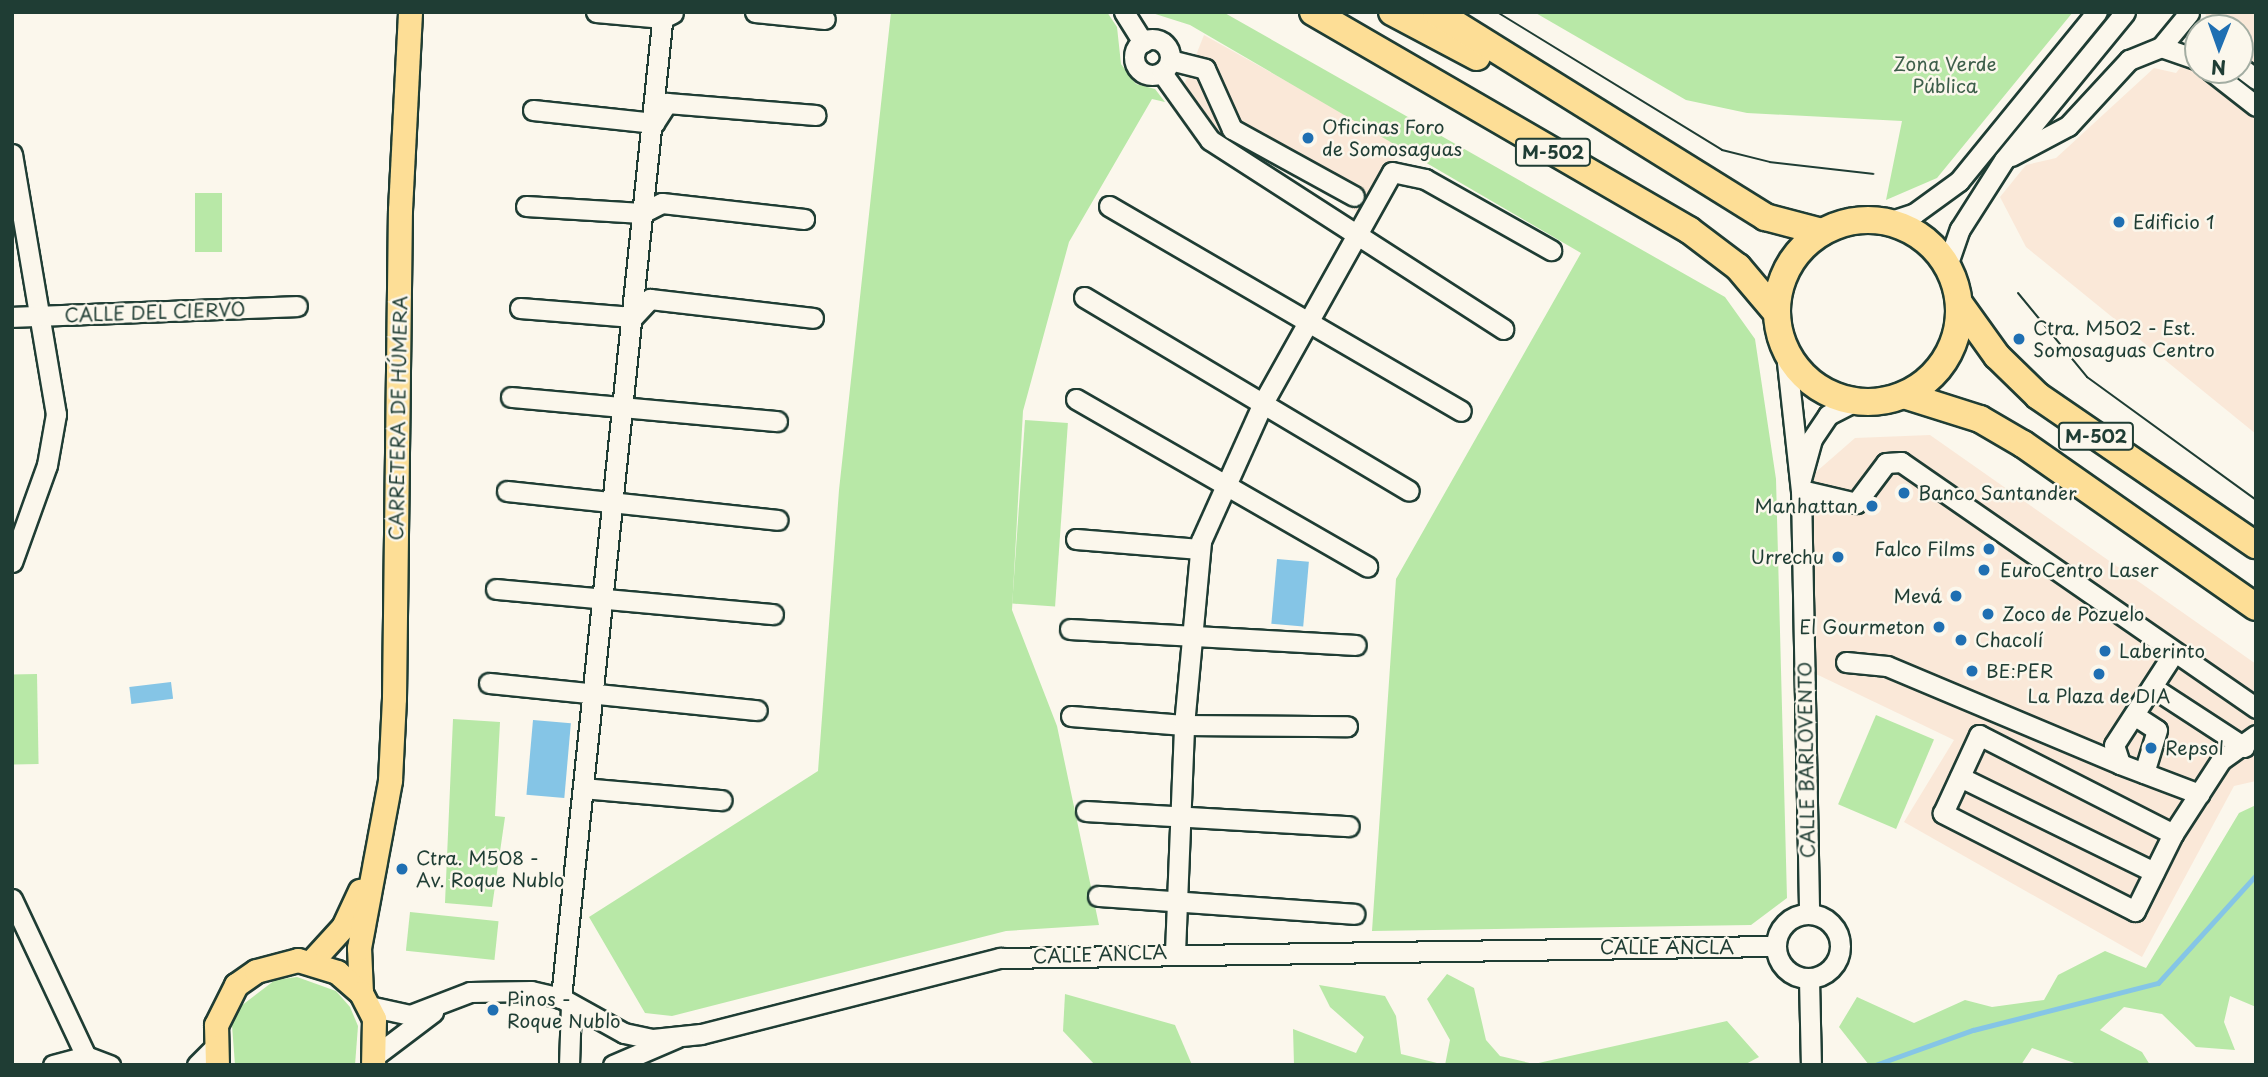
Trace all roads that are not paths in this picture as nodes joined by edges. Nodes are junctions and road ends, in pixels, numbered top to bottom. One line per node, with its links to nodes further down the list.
1 (400, 12): 29 (main road)
2 (410, 12): 29 (main road, CARRETERA DE HÚMERA)
3 (596, 12): 12 (street)
4 (755, 12): 13 (street)
5 (1124, 12): 14 (street)
6 (1313, 12): 41 (highway, M-502)
7 (1392, 12): 23 (highway, M-502)
8 (1436, 12): 23 (highway, M-502)
9 (2097, 12): 32 (street)
10 (2125, 12): 25 (street)
11 (2189, 13): 15 (street)
12 (667, 14): 22 (street)
13 (825, 19)
14 (1143, 42): 17 (street); 17 (street)
15 (2161, 47): 16 (street); 25 (street)
16 (2184, 55)
17 (1166, 67): 26 (street); 34 (street)
18 (2228, 84): 19 (street)
19 (2256, 106)
20 (533, 110): 22 (street)
21 (816, 115): 22 (street)
22 (654, 123): 30 (street)
23 (1627, 136): 33 (highway, M-502)
24 (12, 154): 42 (street)
25 (2004, 160): 36 (street)
26 (1354, 196)
27 (526, 206): 30 (street)
28 (1109, 206): 46 (street)
29 (400, 210): 95 (main road, CARRETERA DE HÚMERA)
30 (642, 213): 31 (street); 44 (street)
31 (804, 219)
32 (1888, 222): 33 (highway, M-502); 36 (highway, M-502)
33 (1822, 232): 41 (highway, M-502)
34 (1355, 240): 35 (street); 46 (street); 47 (street)
35 (1551, 250)
36 (1947, 266): 38 (highway, M-502)
37 (1084, 297): 52 (street)
38 (1959, 303): 49 (highway); 64 (highway, M-502)
39 (297, 306): 42 (street, CALLE DEL CIERVO)
40 (520, 308): 44 (street)
41 (1776, 312): 48 (highway, M-502)
42 (38, 316): 43 (street, CALLE DEL CIERVO); 66 (street)
43 (12, 317)
44 (633, 317): 45 (street); 54 (street)
45 (813, 318)
46 (1308, 323): 52 (street); 55 (street)
47 (1503, 329)
48 (1786, 353): 53 (highway); 58 (street, CALLE BARLOVENTO)
49 (1904, 395): 53 (highway, M-502); 70 (highway, M-502)
50 (511, 397): 54 (street)
51 (1076, 399): 57 (street)
52 (1264, 401): 57 (street); 60 (street)
53 (1854, 402): 58 (street, CALLE BARLOVENTO)
54 (624, 408): 56 (street); 61 (street)
55 (1461, 411)
56 (777, 421)
57 (1223, 480): 65 (street); 67 (street)
58 (1801, 485): 75 (street); 103 (street, CALLE BARLOVENTO)
59 (507, 491): 61 (street)
60 (1409, 491)
61 (615, 500): 62 (street); 69 (street)
62 (777, 520)
63 (1076, 539): 65 (street)
64 (2256, 545)
65 (1200, 549): 73 (street)
66 (12, 562)
67 (1367, 566)
68 (496, 590): 69 (street)
69 (599, 598): 71 (street); 79 (street)
70 (2256, 607)
71 (773, 614)
72 (1070, 629): 73 (street)
73 (1193, 637): 74 (street); 84 (street)
74 (1356, 645)
75 (2173, 654): 78 (street); 80 (street)
76 (1846, 662): 87 (street)
77 (489, 683): 79 (street)
78 (2152, 687): 82 (street); 86 (street)
79 (590, 692): 81 (street); 90 (street)
80 (2256, 708)
81 (757, 710)
82 (2133, 715): 87 (street); 88 (street)
83 (1071, 716): 84 (street)
84 (1184, 725): 85 (street); 94 (street)
85 (1347, 726)
86 (2250, 741): 91 (street)
87 (2120, 764): 88 (street)
88 (2144, 773): 91 (street)
89 (1960, 777): 97 (street); 98 (street); 98 (street)
90 (583, 788): 92 (street); 110 (street)
91 (2199, 794): 97 (street)
92 (722, 800)
93 (1086, 811): 94 (street)
94 (1181, 813): 96 (street); 101 (street)
95 (382, 823): 106 (main road); 108 (main road)
96 (1349, 826)
97 (2173, 834): 98 (street)
98 (2154, 872)
99 (1098, 896): 101 (street)
100 (12, 899): 112 (street)
101 (1178, 901): 102 (street); 105 (street)
102 (1354, 914)
103 (1809, 914): 104 (street); 107 (street)
104 (1776, 946): 105 (street, CALLE ANCLA); 107 (street)
105 (1175, 951): 111 (street, CALLE ANCLA)
106 (311, 962): 108 (main road); 113 (main road)
107 (1809, 979): 120 (street)
108 (365, 1000): 109 (street, CALLE ANCLA); 114 (main road)
109 (447, 1000): 110 (street, CALLE ANCLA); 114 (street, CALLE ANCLA)
110 (566, 1002): 111 (street, CALLE ANCLA); 118 (street)
111 (679, 1036): 119 (street)
112 (86, 1056): 115 (street); 116 (street)
113 (216, 1056): 117 (street)
114 (374, 1060)
115 (52, 1065)
116 (110, 1065)
117 (197, 1065)
118 (569, 1065)
119 (613, 1065)
120 (1811, 1065)

